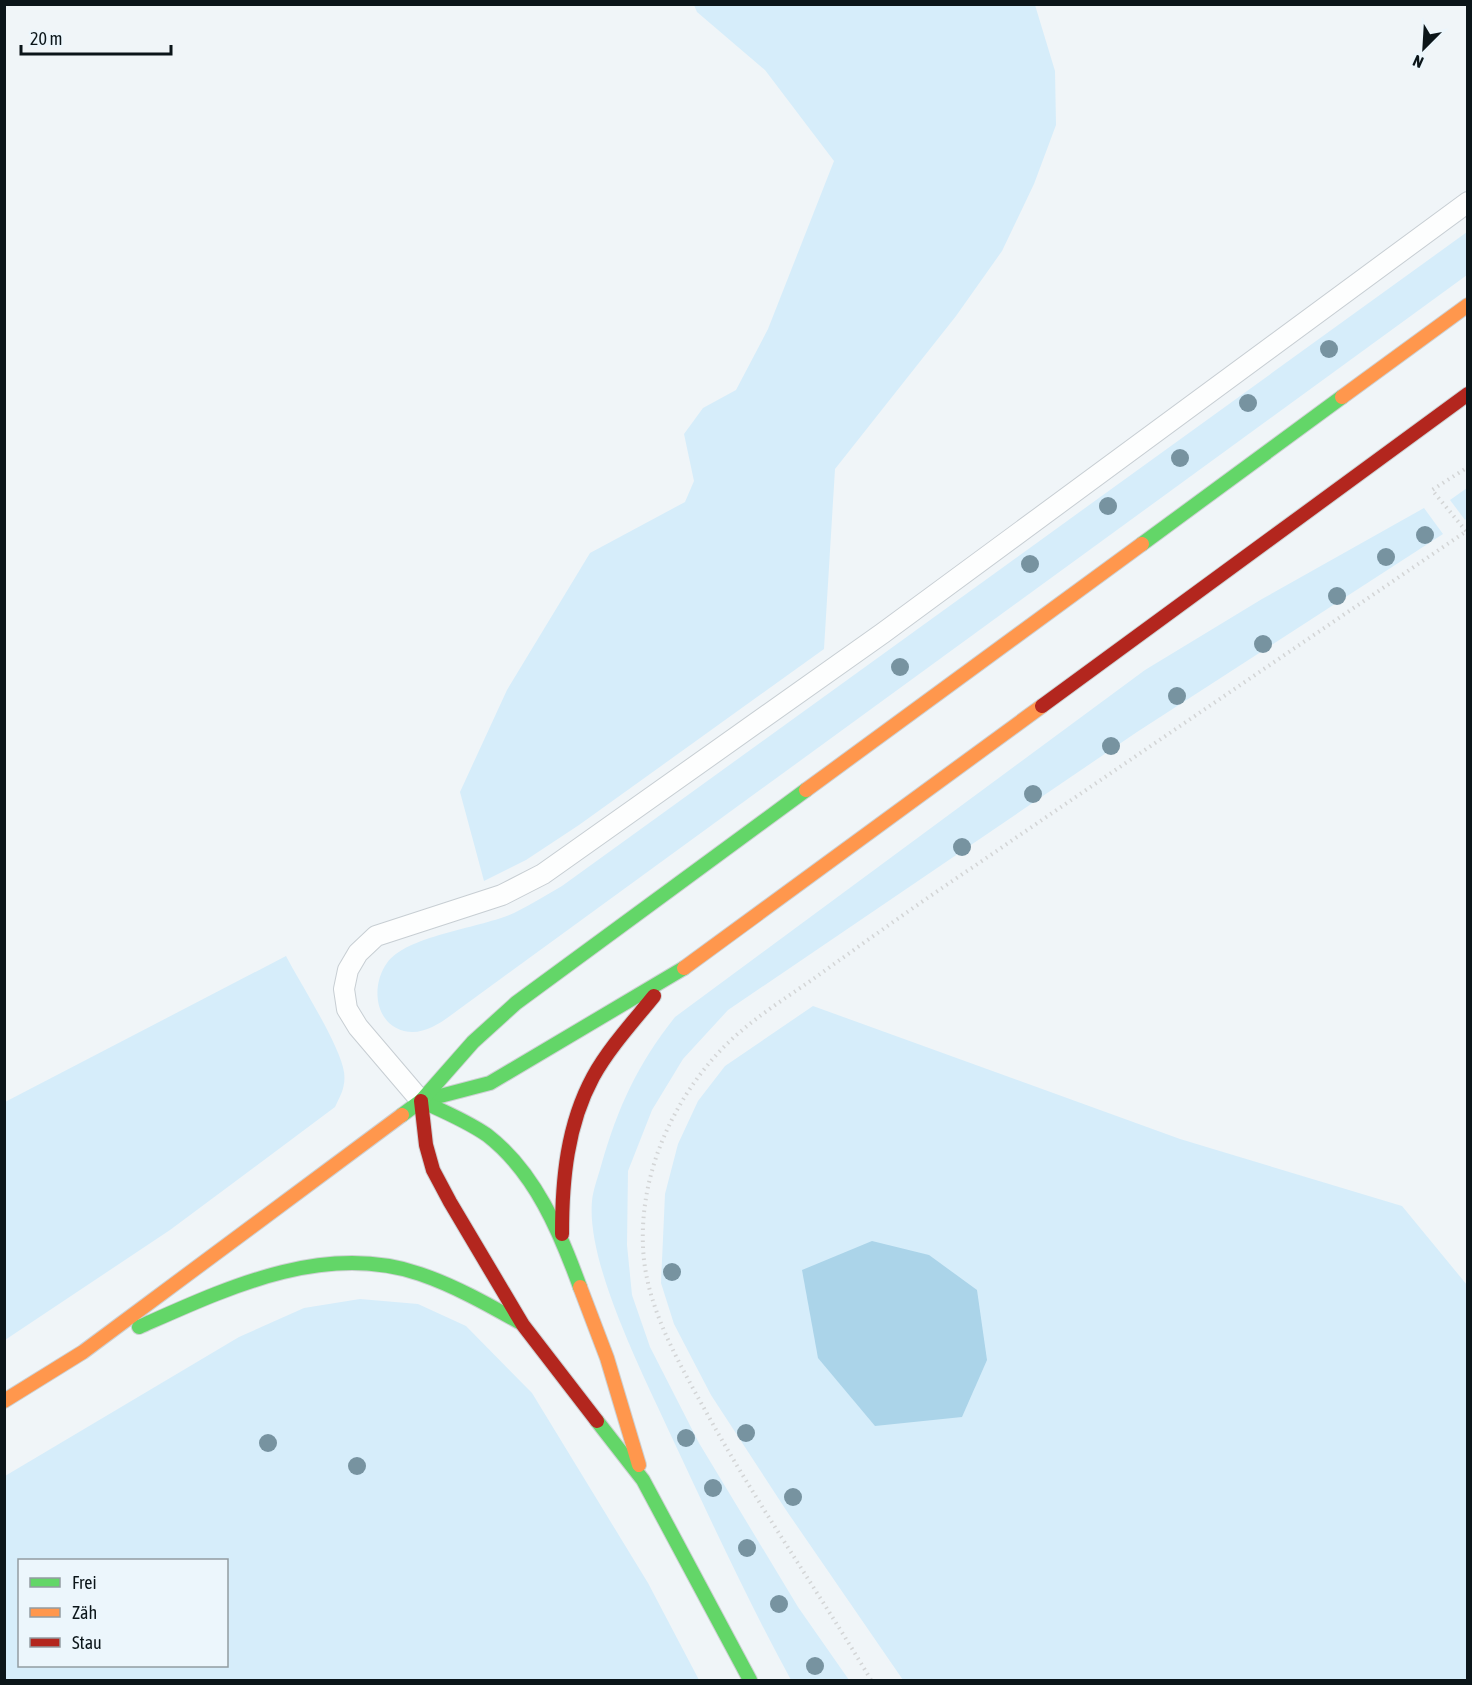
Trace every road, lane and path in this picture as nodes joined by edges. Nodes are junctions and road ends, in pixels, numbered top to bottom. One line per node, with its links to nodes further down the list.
1 (1467, 202): 7 (lane)
2 (1467, 305): 7 (main road)
3 (1467, 394): 6 (main road)
4 (1467, 467): 5 (path)
5 (1467, 531): 14 (path)
6 (667, 981): 7 (main road); 8 (main road)
7 (422, 1101): 8 (main road); 9 (main road); 10 (main road)
8 (562, 1236): 12 (main road)
9 (524, 1325): 10 (main road); 12 (main road)
10 (82, 1352): 11 (main road)
11 (4, 1401)
12 (643, 1480): 13 (main road)
13 (750, 1680)
14 (871, 1680)

